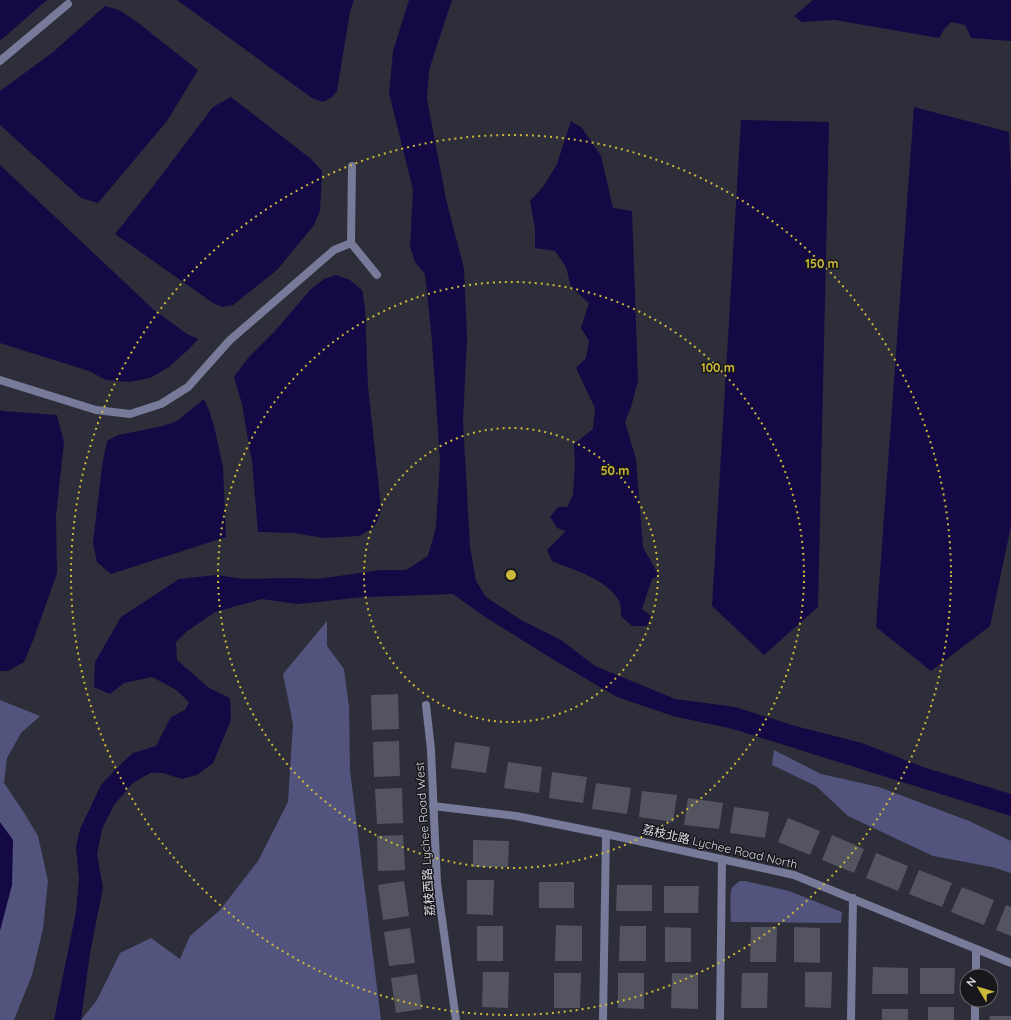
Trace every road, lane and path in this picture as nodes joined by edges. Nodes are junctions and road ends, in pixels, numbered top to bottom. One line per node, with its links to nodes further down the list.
1 (68, 4): 2 (street)
2 (0, 61)
3 (352, 166): 4 (street)
4 (351, 243): 5 (street); 6 (street)
5 (376, 275)
6 (0, 380)
7 (426, 705): 8 (street, 荔枝西路 Lychee Road West)
8 (433, 806): 9 (street, 荔枝北路 Lychee Road North); 16 (street, 荔枝西路 Lychee Road West)
9 (606, 834): 10 (street, 荔枝北路 Lychee Road North); 17 (street)
10 (722, 859): 11 (street, 荔枝北路 Lychee Road North); 18 (street)
11 (853, 898): 12 (street, 荔枝北路 Lychee Road North); 19 (street)
12 (976, 949): 13 (street, 荔枝北路 Lychee Road North); 14 (street)
13 (1011, 963)
14 (976, 968)
15 (975, 1008): 20 (street)
16 (456, 1020)
17 (603, 1020)
18 (720, 1020)
19 (851, 1020)
20 (975, 1020)

